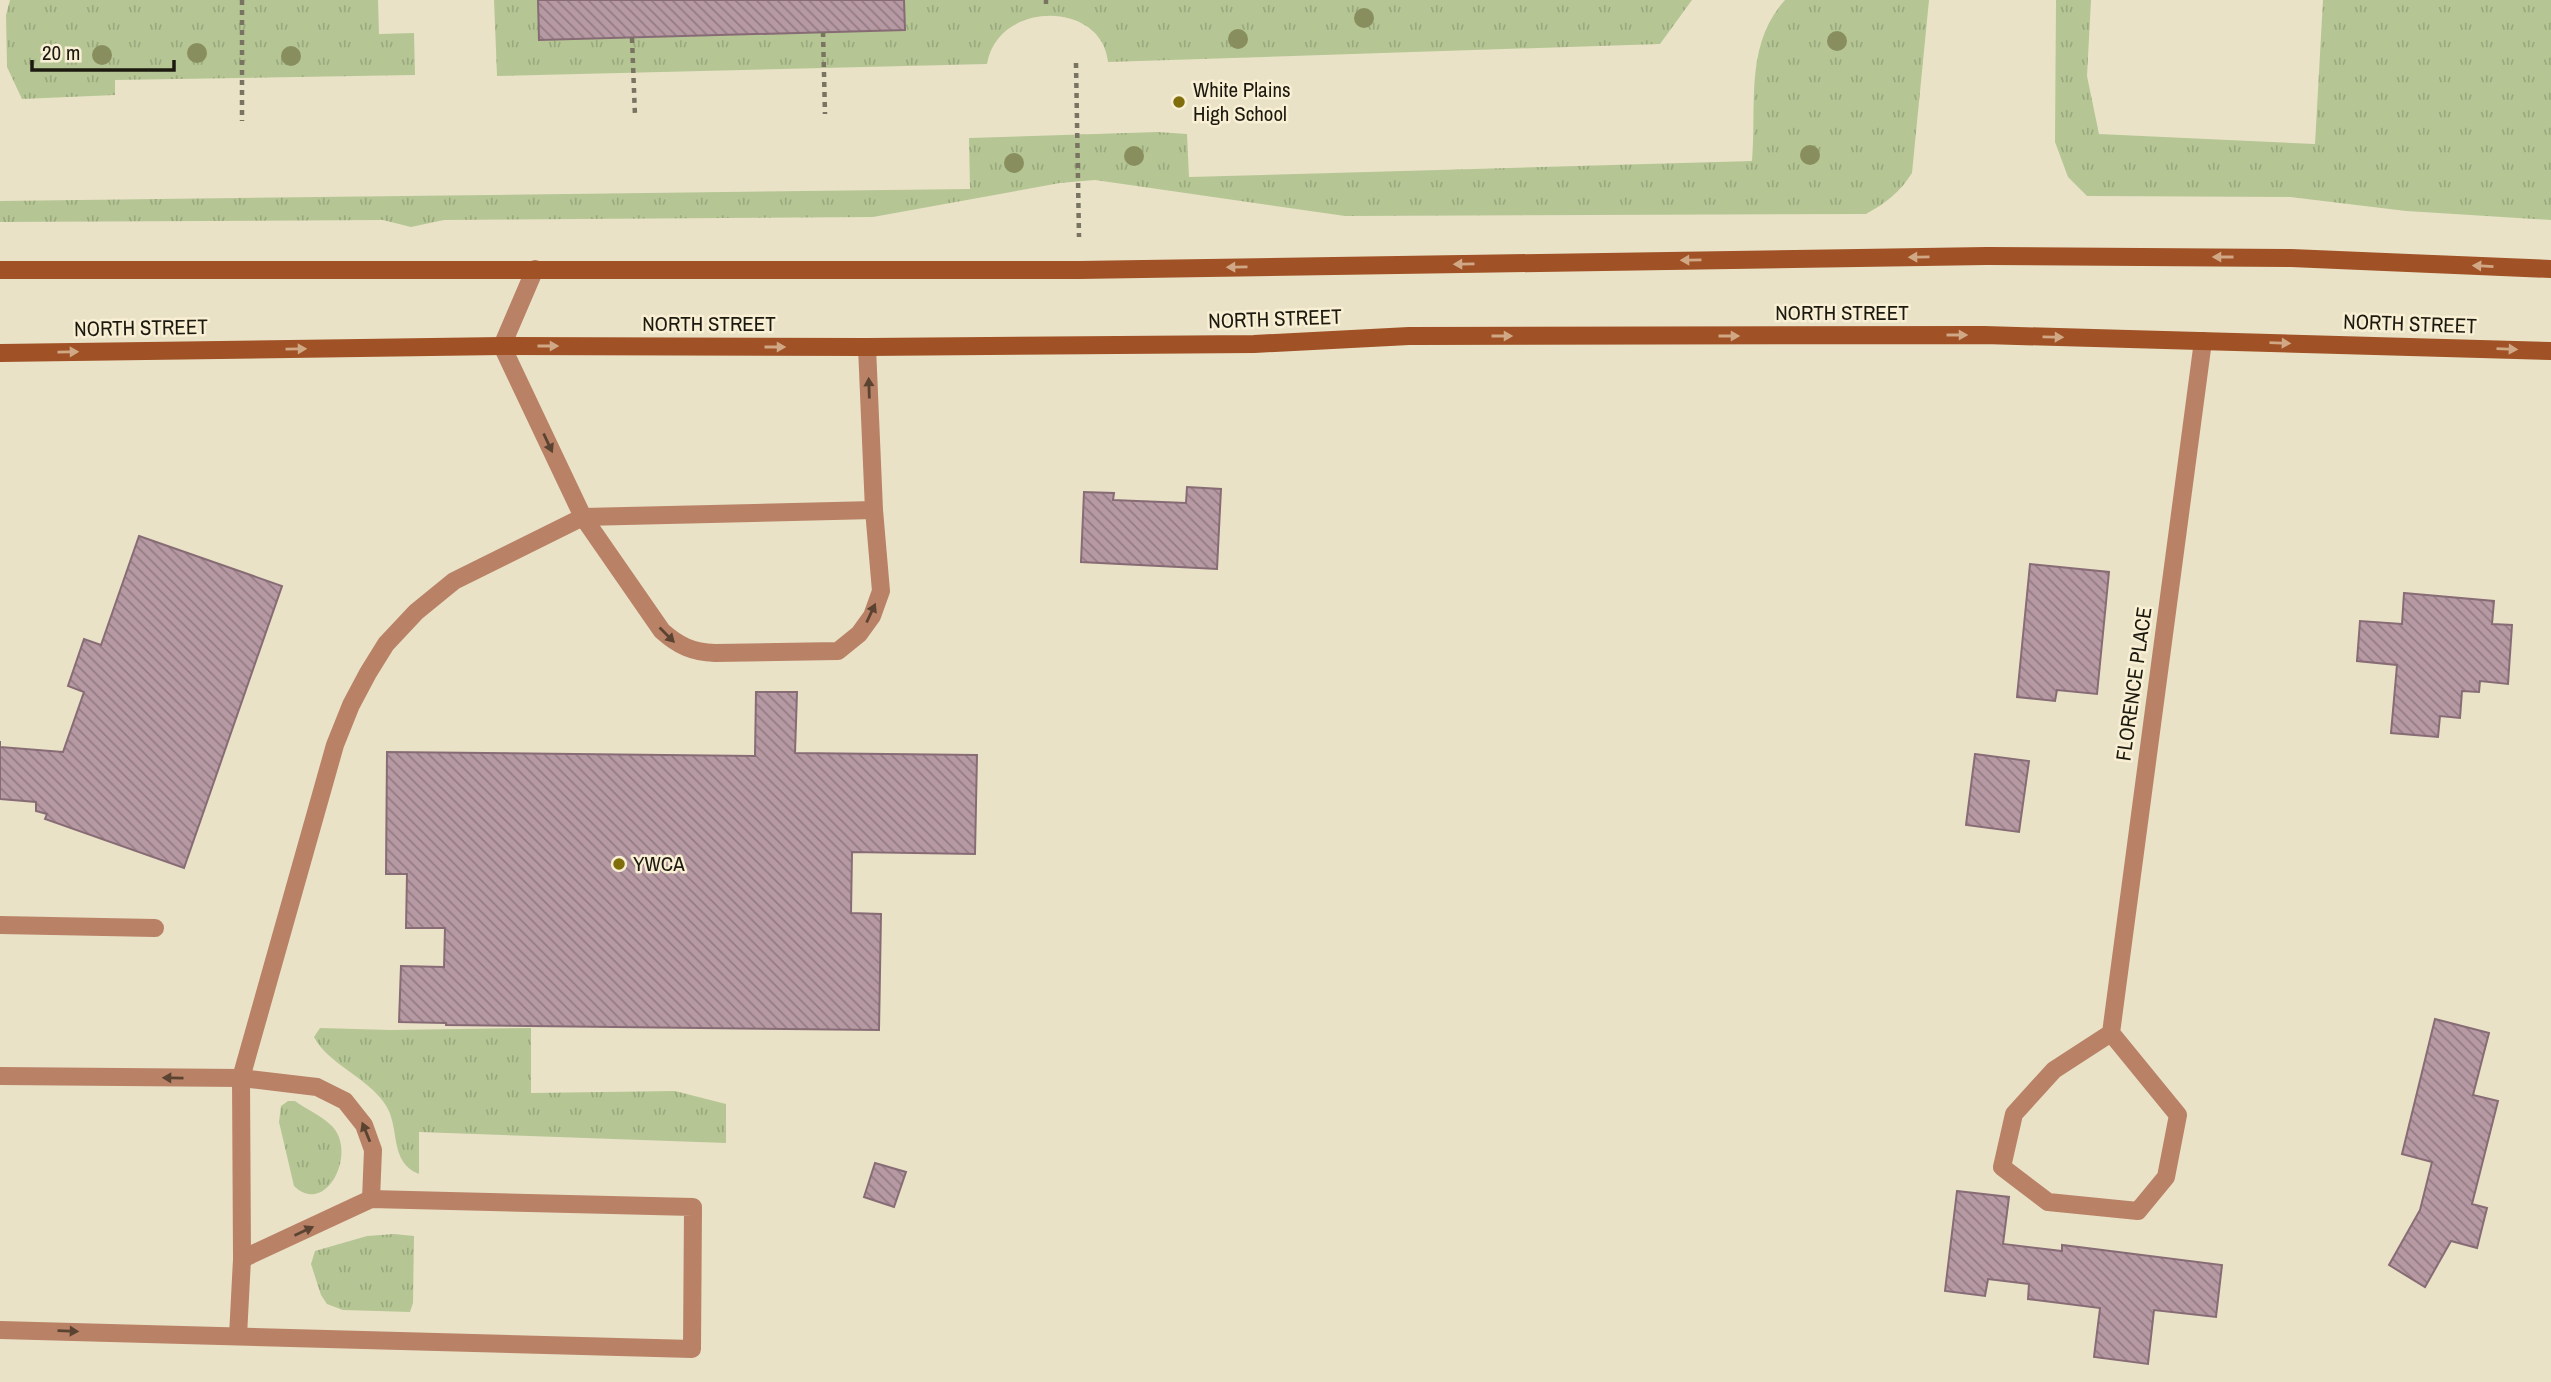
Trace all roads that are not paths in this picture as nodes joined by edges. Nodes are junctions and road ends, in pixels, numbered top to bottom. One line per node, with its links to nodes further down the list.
1 (536, 269): 2 (main road, one-way to 1); 3 (main road); 5 (street)
2 (2551, 269)
3 (0, 270)
4 (2203, 341): 6 (main road, NORTH STREET, one-way to 4); 7 (main road, NORTH STREET, one-way to 7); 13 (street, FLORENCE PLACE)
5 (502, 346): 6 (main road, NORTH STREET, one-way to 6); 8 (main road, NORTH STREET, one-way to 5); 10 (street, one-way to 10)
6 (867, 347): 9 (street, one-way to 6)
7 (2551, 351)
8 (0, 353)
9 (874, 510): 10 (street); 10 (street, one-way to 9)
10 (583, 517): 15 (street)
11 (0, 925): 12 (street)
12 (155, 928)
13 (2111, 1033): 13 (street)
14 (0, 1076): 15 (street, one-way to 14)
15 (241, 1078): 16 (street, one-way to 15); 17 (street)
16 (372, 1199): 17 (street, one-way to 16); 19 (street)
17 (242, 1259): 19 (street)
18 (0, 1329): 19 (street, one-way to 19)
19 (238, 1336)

